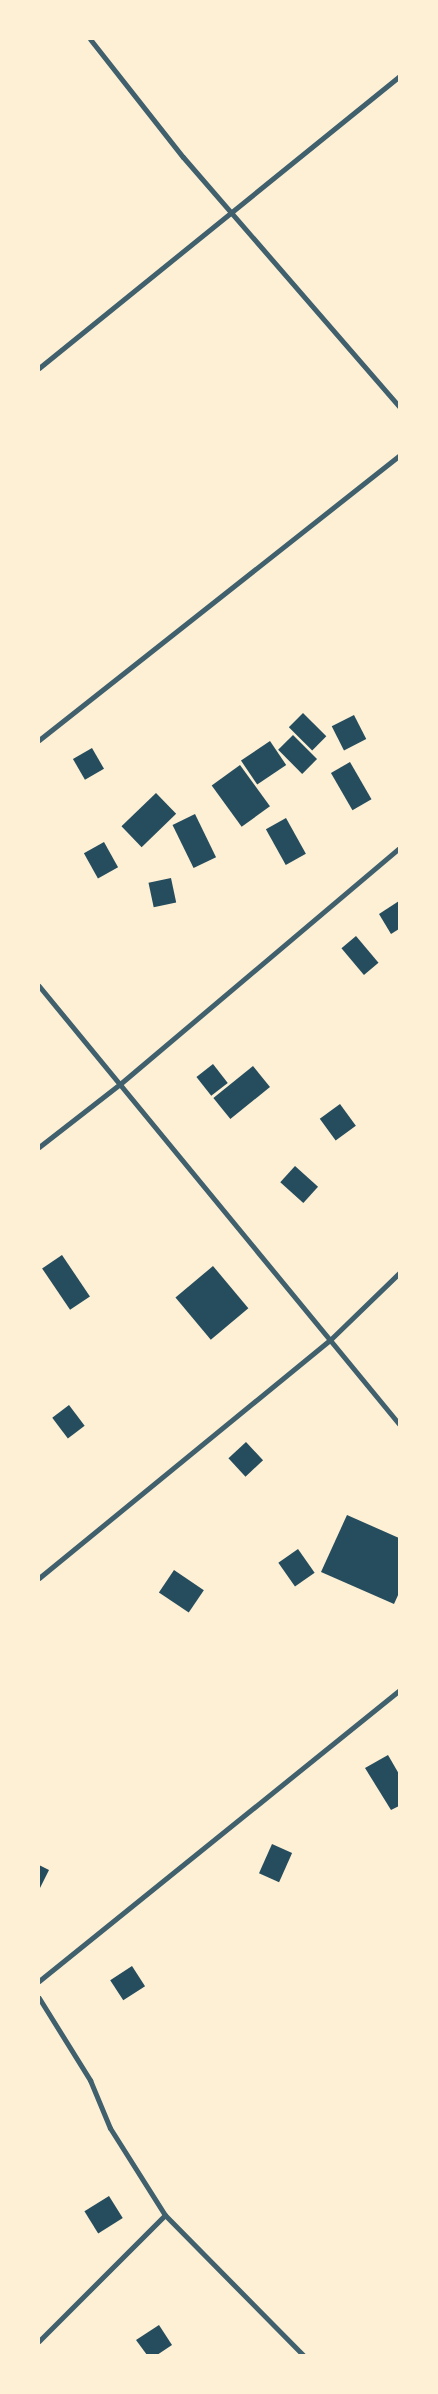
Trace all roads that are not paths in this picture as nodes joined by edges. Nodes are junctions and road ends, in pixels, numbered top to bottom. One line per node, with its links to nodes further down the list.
1 (90, 39): 3 (street)
2 (399, 76): 3 (street)
3 (231, 209): 4 (street); 5 (street)
4 (39, 368)
5 (399, 406)
6 (399, 456): 7 (street)
7 (39, 740)
8 (399, 848): 10 (street)
9 (39, 986): 10 (street)
10 (120, 1084): 11 (street); 13 (street)
11 (39, 1147)
12 (399, 1273): 13 (street)
13 (332, 1339): 14 (street); 15 (street)
14 (399, 1424)
15 (39, 1578)
16 (399, 1690): 17 (street)
17 (39, 1981)
18 (39, 1998): 19 (street)
19 (165, 2215): 20 (street); 21 (street)
20 (39, 2341)
21 (303, 2355)

